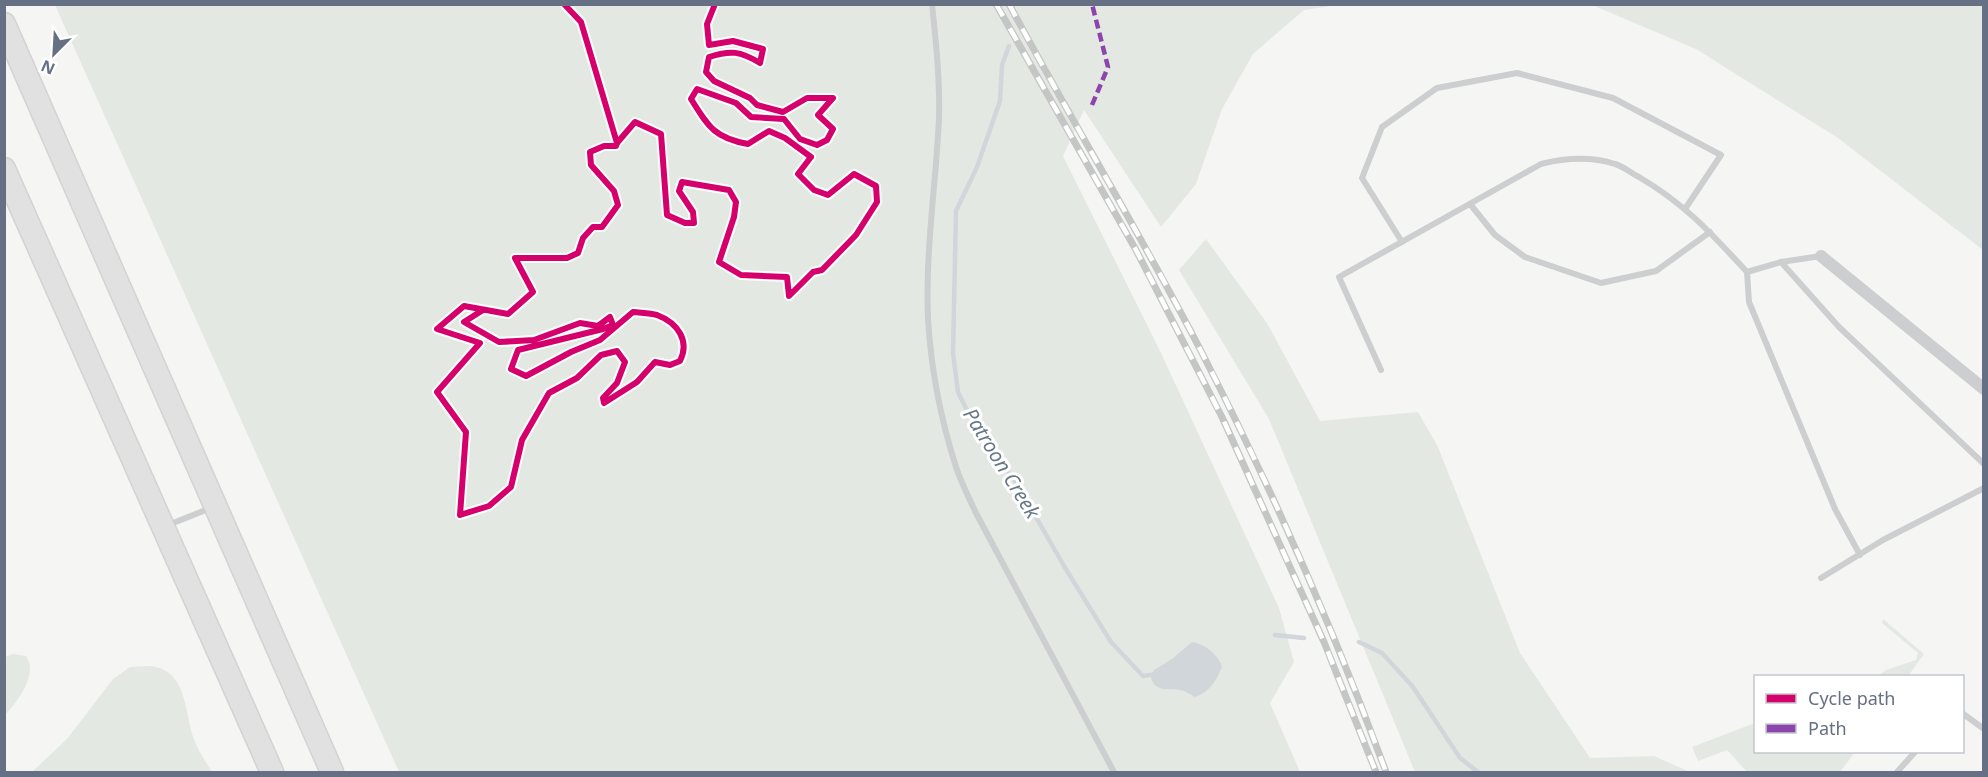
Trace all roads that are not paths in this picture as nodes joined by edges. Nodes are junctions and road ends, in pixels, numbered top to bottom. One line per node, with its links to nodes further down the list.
1 (932, 4): 24 (lane)
2 (4, 24): 15 (highway)
3 (4, 168): 16 (highway)
4 (1470, 204): 5 (lane); 6 (lane); 7 (lane)
5 (1685, 208): 6 (lane); 7 (lane)
6 (1710, 232): 10 (lane)
7 (1402, 242): 11 (lane)
8 (1821, 256): 9 (lane); 12 (street)
9 (1781, 262): 10 (lane); 13 (lane)
10 (1747, 272): 17 (lane)
11 (1381, 370)
12 (1983, 389)
13 (1983, 464)
14 (1983, 488): 17 (lane)
15 (216, 506): 16 (lane); 23 (highway)
16 (162, 527): 22 (highway)
17 (1860, 555): 18 (lane)
18 (1821, 578)
19 (1964, 715): 20 (lane)
20 (1983, 729)
21 (1914, 753): 25 (lane)
22 (272, 772)
23 (332, 772)
24 (1114, 772)
25 (1897, 772)

